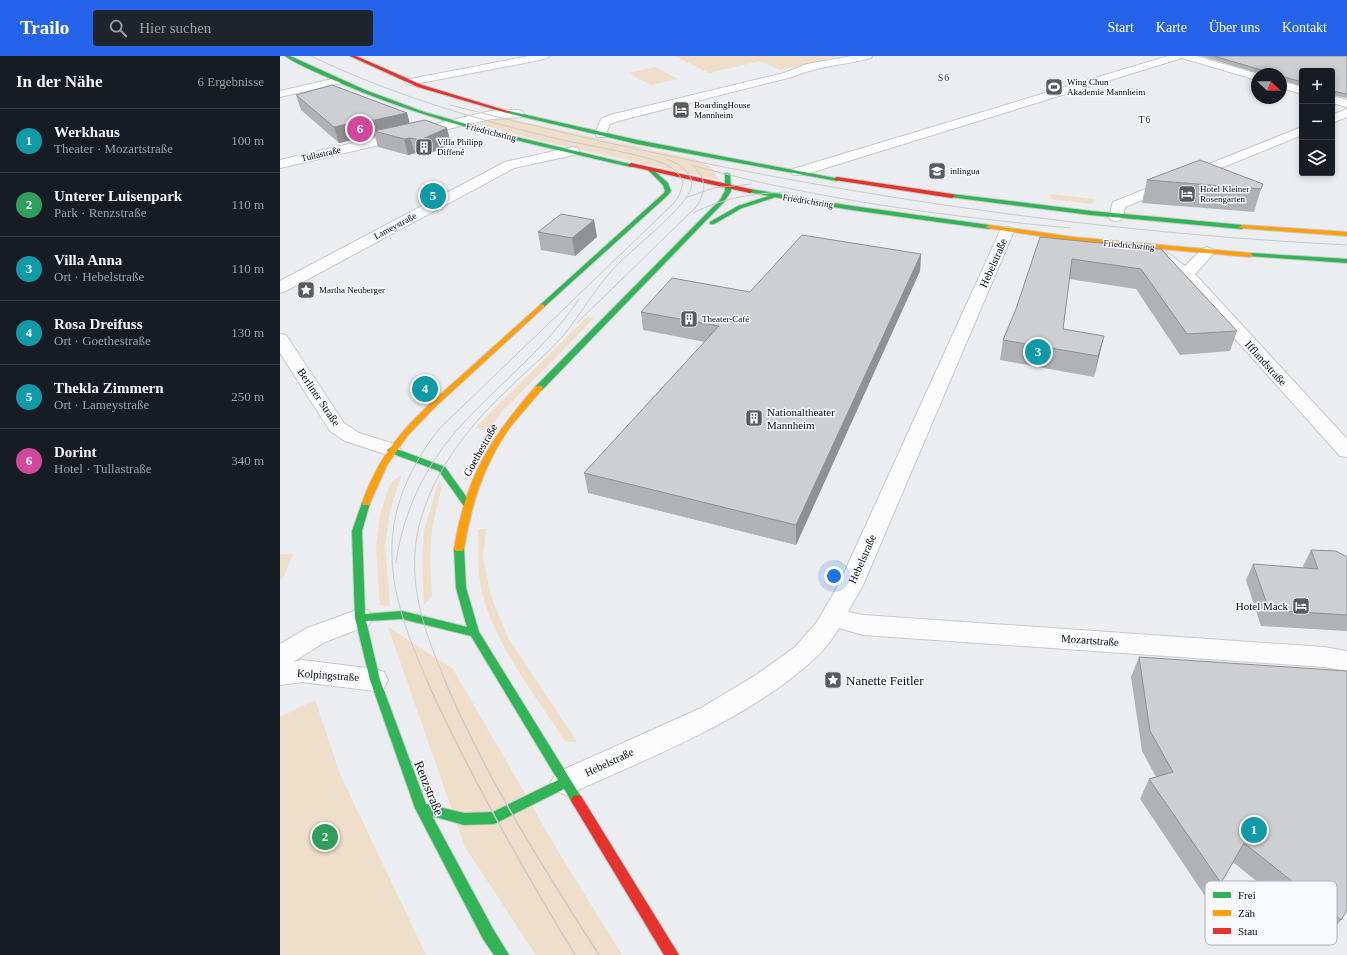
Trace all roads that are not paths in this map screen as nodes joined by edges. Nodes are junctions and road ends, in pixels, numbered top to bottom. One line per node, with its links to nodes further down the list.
1 (352, 56): 9 (main road)
2 (545, 56): 9 (street)
3 (868, 56): 22 (street)
4 (1179, 56): 29 (street)
5 (1185, 56): 7 (street)
6 (285, 57): 8 (main road, Friedrichsring)
7 (1251, 75)
8 (337, 81): 12 (street); 15 (main road, Friedrichsring)
9 (410, 82): 17 (main road)
10 (1287, 86): 11 (street)
11 (1299, 90)
12 (280, 94)
13 (1335, 101): 14 (street)
14 (1347, 104)
15 (413, 110): 19 (main road, Friedrichsring); 21 (street)
16 (1347, 113): 18 (street)
17 (518, 114): 19 (street, Tullastraße); 22 (main road)
18 (1335, 118)
19 (455, 123): 21 (street, Tullastraße); 23 (main road, Friedrichsring)
20 (1299, 132): 32 (street)
21 (409, 134): 26 (street, Tullastraße)
22 (601, 134): 25 (main road)
23 (526, 141): 24 (main road, Friedrichsring); 27 (street, Lameystraße)
24 (573, 151): 27 (street, Lameystraße); 28 (main road, Friedrichsring)
25 (701, 155): 29 (main road); 30 (main road)
26 (280, 164)
27 (510, 165): 42 (street, Lameystraße)
28 (650, 169): 30 (main road, Friedrichsring); 44 (main road)
29 (798, 172): 32 (main road)
30 (728, 187): 31 (main road, Friedrichsring); 33 (main road, Goethestraße)
31 (776, 196): 33 (main road); 34 (main road, Friedrichsring)
32 (1115, 222): 36 (main road)
33 (695, 228): 46 (main road, Goethestraße)
34 (1007, 231): 37 (main road, Friedrichsring); 48 (street, Hebelstraße)
35 (1105, 234): 37 (main road)
36 (1347, 234)
37 (1073, 239): 38 (main road, Friedrichsring)
38 (1148, 246): 39 (main road, Friedrichsring); 41 (street, Ifflandstraße)
39 (1207, 252): 40 (main road, Friedrichsring); 41 (street)
40 (1347, 261)
41 (1186, 274): 45 (street, Ifflandstraße)
42 (280, 288)
43 (280, 339): 44 (street, Berliner Straße)
44 (391, 450): 46 (main road); 47 (main road)
45 (1347, 451)
46 (467, 504): 49 (main road, Goethestraße)
47 (360, 618): 49 (main road); 50 (street); 53 (main road, Renzstraße)
48 (833, 618): 51 (street, Mozartstraße); 54 (street, Hebelstraße)
49 (474, 633): 54 (main road, Goethestraße)
50 (280, 657)
51 (1347, 661)
52 (280, 674): 53 (street, Kolpingstraße)
53 (375, 680): 55 (main road, Renzstraße)
54 (566, 782): 55 (main road); 57 (main road)
55 (421, 808): 56 (main road, Renzstraße)
56 (502, 955)
57 (672, 955)

